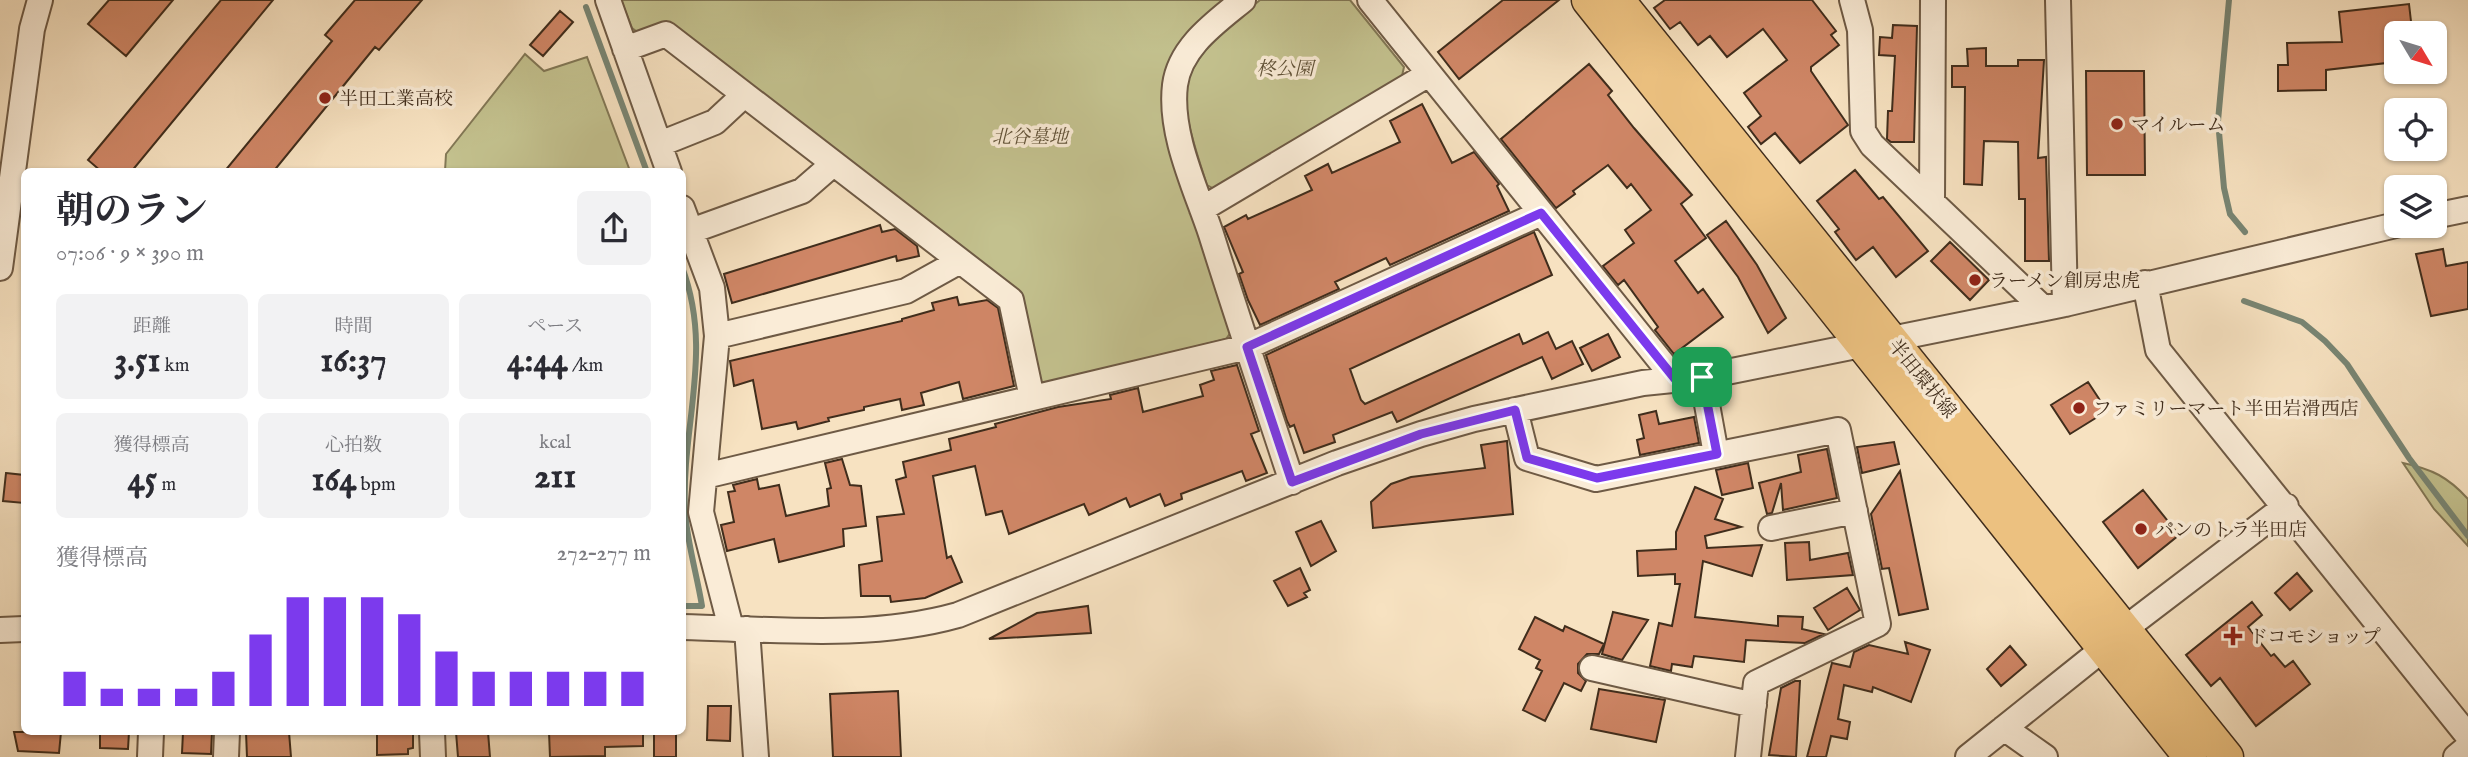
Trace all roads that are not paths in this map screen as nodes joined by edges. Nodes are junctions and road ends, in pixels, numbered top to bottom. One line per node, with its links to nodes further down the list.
1 (40, 0): 13 (street)
2 (608, 0): 10 (street)
3 (1243, 0): 18 (street)
4 (1370, 0): 11 (street)
5 (1588, 0): 30 (main road, 半田環状線)
6 (1852, 0): 17 (street)
7 (1933, 0): 17 (street)
8 (2058, 0): 28 (street)
9 (1627, 3): 30 (main road, 半田環状線)
10 (625, 49): 12 (street); 14 (street)
11 (1430, 74): 18 (street); 20 (street)
12 (744, 95): 14 (street); 15 (street)
13 (11, 112): 25 (street)
14 (660, 144): 16 (street)
15 (833, 164): 24 (street); 26 (street)
16 (669, 168)
17 (1932, 201): 28 (street)
18 (1202, 209): 31 (street)
19 (2468, 209): 21 (street)
20 (1541, 213): 31 (street); 33 (street)
21 (2447, 213)
22 (686, 218): 24 (street)
23 (2384, 228): 27 (street)
24 (691, 231): 29 (street)
25 (1, 252)
26 (960, 261): 29 (street); 34 (street)
27 (2145, 283): 28 (street); 39 (street)
28 (2054, 306): 30 (street)
29 (717, 336): 37 (street)
30 (1877, 342): 32 (street); 46 (main road, 半田環状線)
31 (1247, 347): 34 (street); 38 (street)
32 (1702, 377): 33 (street); 36 (street)
33 (1675, 379): 35 (street)
34 (1032, 398): 37 (street)
35 (1515, 410): 36 (street); 38 (street)
36 (1717, 454): 40 (street)
37 (705, 476): 43 (street)
38 (1292, 482): 43 (street)
39 (2286, 506): 46 (street); 53 (street)
40 (1854, 511): 41 (street); 48 (street)
41 (1771, 527)
42 (686, 627): 43 (street)
43 (739, 628): 58 (street)
44 (21, 629): 45 (street)
45 (0, 630)
46 (2114, 639): 49 (street); 62 (main road, 半田環状線); 63 (main road, 半田環状線)
47 (1592, 668): 48 (street)
48 (1754, 705): 59 (street)
49 (2004, 727): 60 (street); 61 (street)
50 (151, 735): 55 (street)
51 (227, 735): 56 (street)
52 (432, 735): 57 (street)
53 (2468, 736)
54 (2468, 747): 64 (street)
55 (150, 757)
56 (226, 757)
57 (433, 757)
58 (756, 757)
59 (1748, 757)
60 (1968, 757)
61 (2045, 757)
62 (2190, 757)
63 (2228, 757)
64 (2456, 757)

